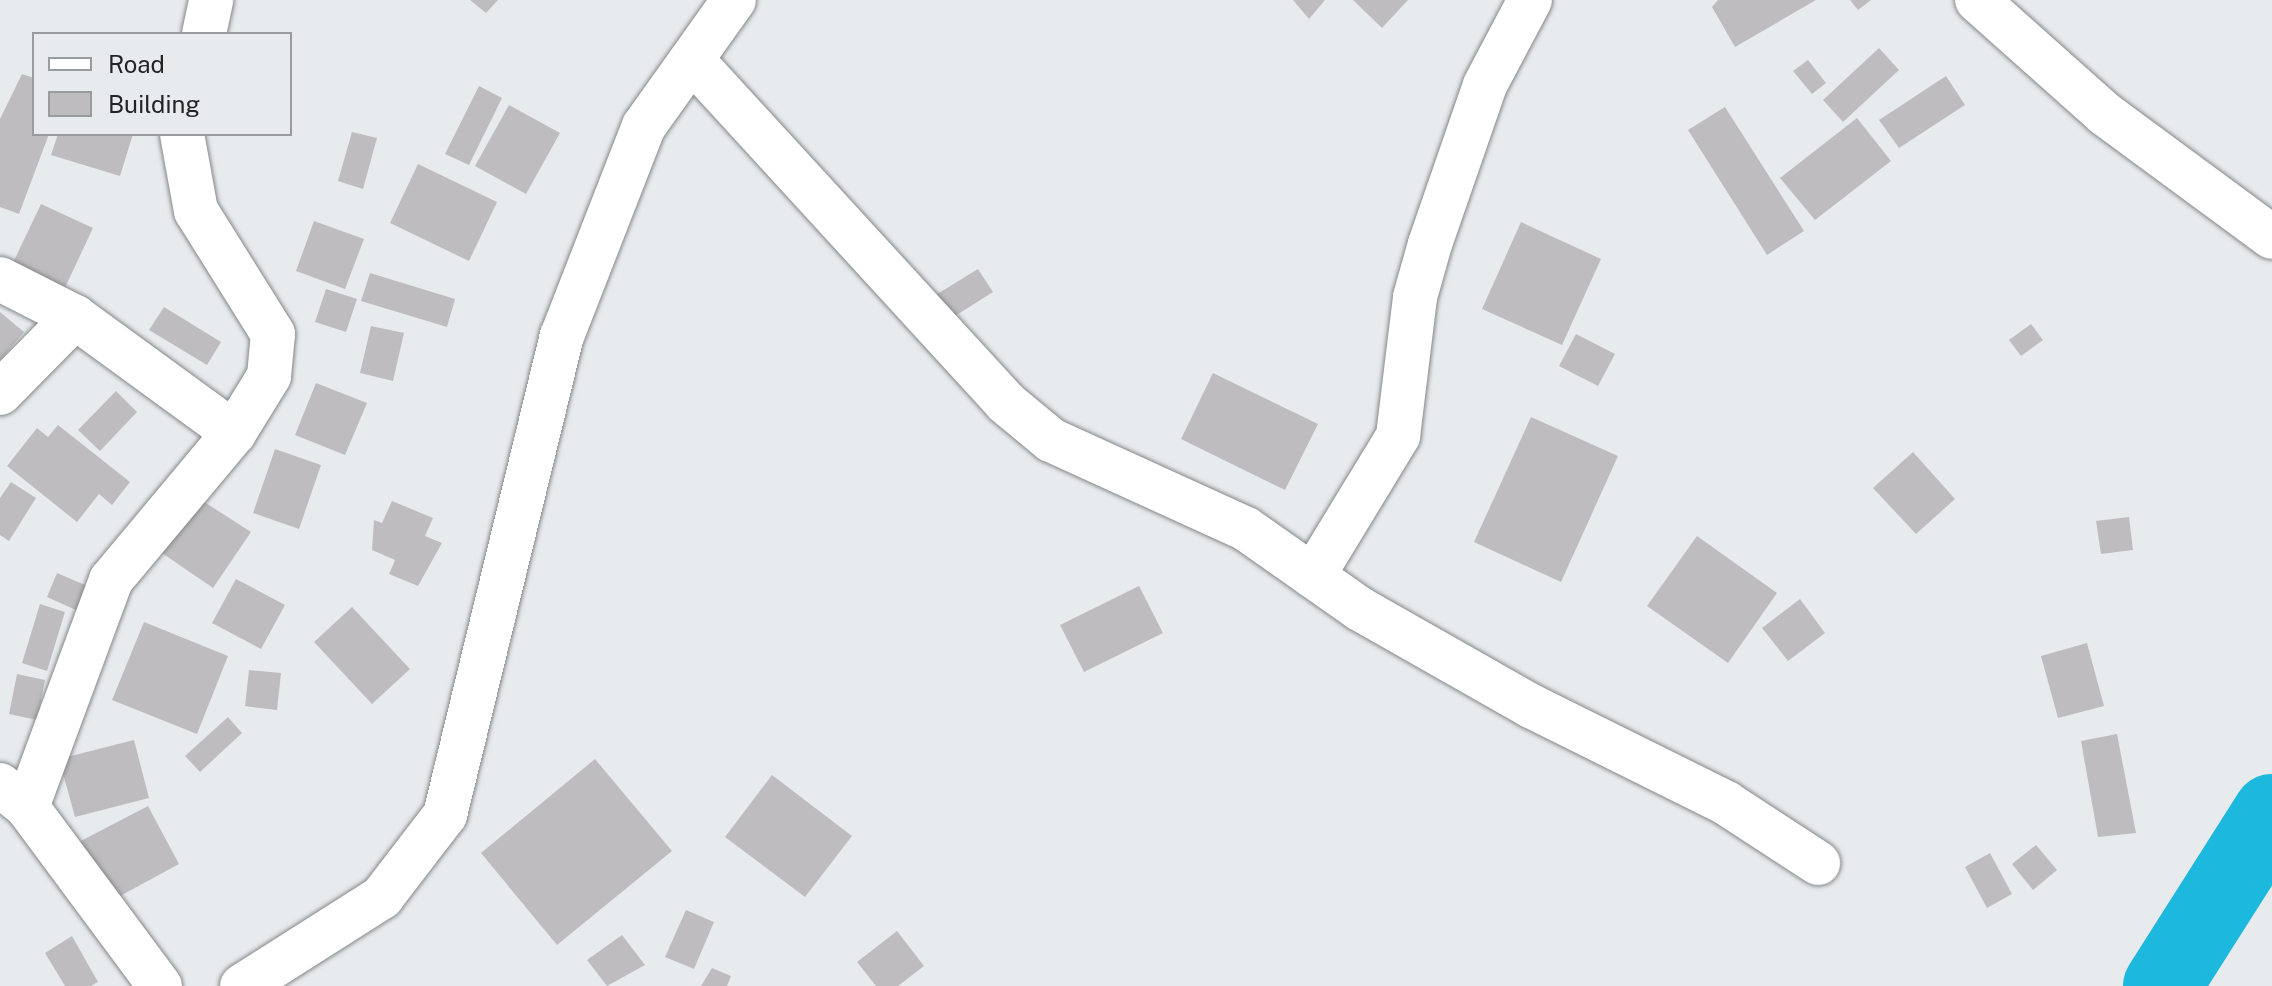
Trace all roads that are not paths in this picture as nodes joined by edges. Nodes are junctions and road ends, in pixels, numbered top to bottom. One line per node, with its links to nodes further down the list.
1 (211, 0): 5 (street)
2 (734, 0): 6 (street)
3 (1530, 0): 13 (street)
4 (1977, 0): 8 (street)
5 (204, 32)
6 (693, 61): 13 (street); 17 (street)
7 (182, 136): 12 (street)
8 (2272, 237)
9 (0, 279): 10 (street)
10 (75, 317): 11 (street); 12 (street)
11 (0, 393)
12 (234, 433): 14 (street)
13 (1313, 576): 15 (street)
14 (13, 796): 16 (street)
15 (1818, 863)
16 (160, 986)
17 (242, 986)

